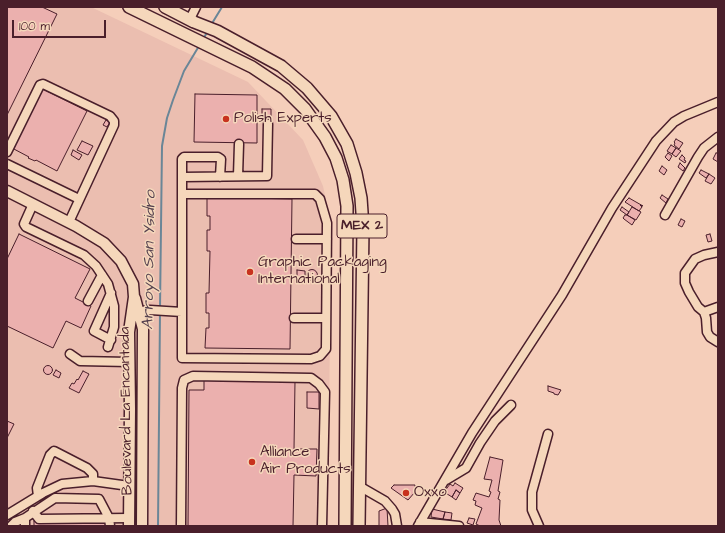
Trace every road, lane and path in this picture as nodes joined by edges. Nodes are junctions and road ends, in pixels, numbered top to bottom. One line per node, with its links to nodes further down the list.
1 (129, 7): 52 (highway, MEX 2)
2 (196, 7): 4 (street)
3 (173, 9): 4 (highway, MEX 2)
4 (192, 20): 40 (highway, MEX 2)
5 (718, 102): 38 (street)
6 (268, 124): 11 (street)
7 (718, 137): 18 (street)
8 (239, 144): 11 (street)
9 (7, 152): 16 (street)
10 (7, 164): 16 (street)
11 (238, 176): 13 (street)
12 (183, 177): 13 (street); 13 (street); 15 (street)
13 (220, 177)
14 (8, 193): 17 (main road, Boulevard La Encantada)
15 (182, 194): 21 (street); 28 (street)
16 (79, 199): 19 (street)
17 (33, 204): 19 (main road, Boulevard La Encantada); 23 (street)
18 (666, 216)
19 (69, 222): 27 (main road, Boulevard La Encantada)
20 (296, 239): 21 (street)
21 (327, 239): 31 (street)
22 (718, 252): 29 (street)
23 (102, 275): 24 (street); 25 (street)
24 (112, 293): 24 (street)
25 (88, 300)
26 (718, 307): 29 (street)
27 (135, 311): 28 (street); 34 (main road, Boulevard La Encantada); 49 (main road, Boulevard La Encantada)
28 (182, 312): 31 (street)
29 (704, 312): 32 (street)
30 (294, 318): 31 (street)
31 (326, 318)
32 (718, 342)
33 (70, 354): 34 (street)
34 (129, 362): 39 (main road, Boulevard La Encantada)
35 (511, 406): 38 (street)
36 (548, 434): 56 (street)
37 (93, 481): 39 (street); 41 (street); 41 (street)
38 (445, 481): 47 (street)
39 (129, 486): 46 (main road, Boulevard La Encantada)
40 (359, 486): 53 (highway, MEX 2); 54 (street)
41 (38, 496): 43 (street)
42 (33, 511): 44 (street); 45 (street); 45 (street)
43 (7, 515)
44 (25, 522): 48 (street)
45 (110, 522): 46 (street)
46 (129, 522)
47 (419, 524): 55 (street)
48 (11, 526)
49 (142, 526)
50 (181, 526): 51 (street)
51 (322, 526)
52 (344, 526)
53 (359, 526)
54 (397, 526)
55 (459, 526)
56 (539, 526)

